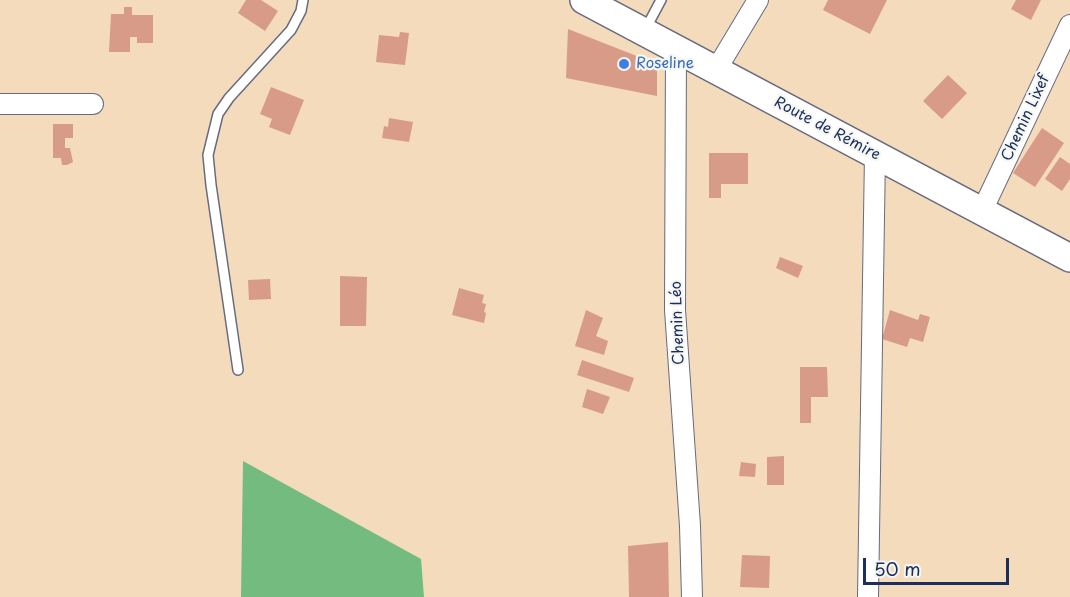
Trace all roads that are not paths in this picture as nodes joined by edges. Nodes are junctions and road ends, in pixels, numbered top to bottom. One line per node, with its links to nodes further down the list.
1 (303, 0): 14 (lane)
2 (584, 0): 6 (main road, Route de Rémire)
3 (661, 0): 6 (lane)
4 (758, 0): 8 (street)
5 (1070, 26): 12 (street, Chemin Lixef)
6 (644, 32): 7 (main road, Route de Rémire)
7 (676, 49): 8 (main road, Route de Rémire); 15 (street, Chemin Léo)
8 (716, 70): 11 (main road, Route de Rémire)
9 (0, 104): 10 (street)
10 (93, 104)
11 (875, 154): 12 (main road, Route de Rémire); 16 (street)
12 (982, 211): 13 (main road, Route de Rémire)
13 (1070, 258)
14 (238, 370)
15 (692, 597)
16 (868, 597)

